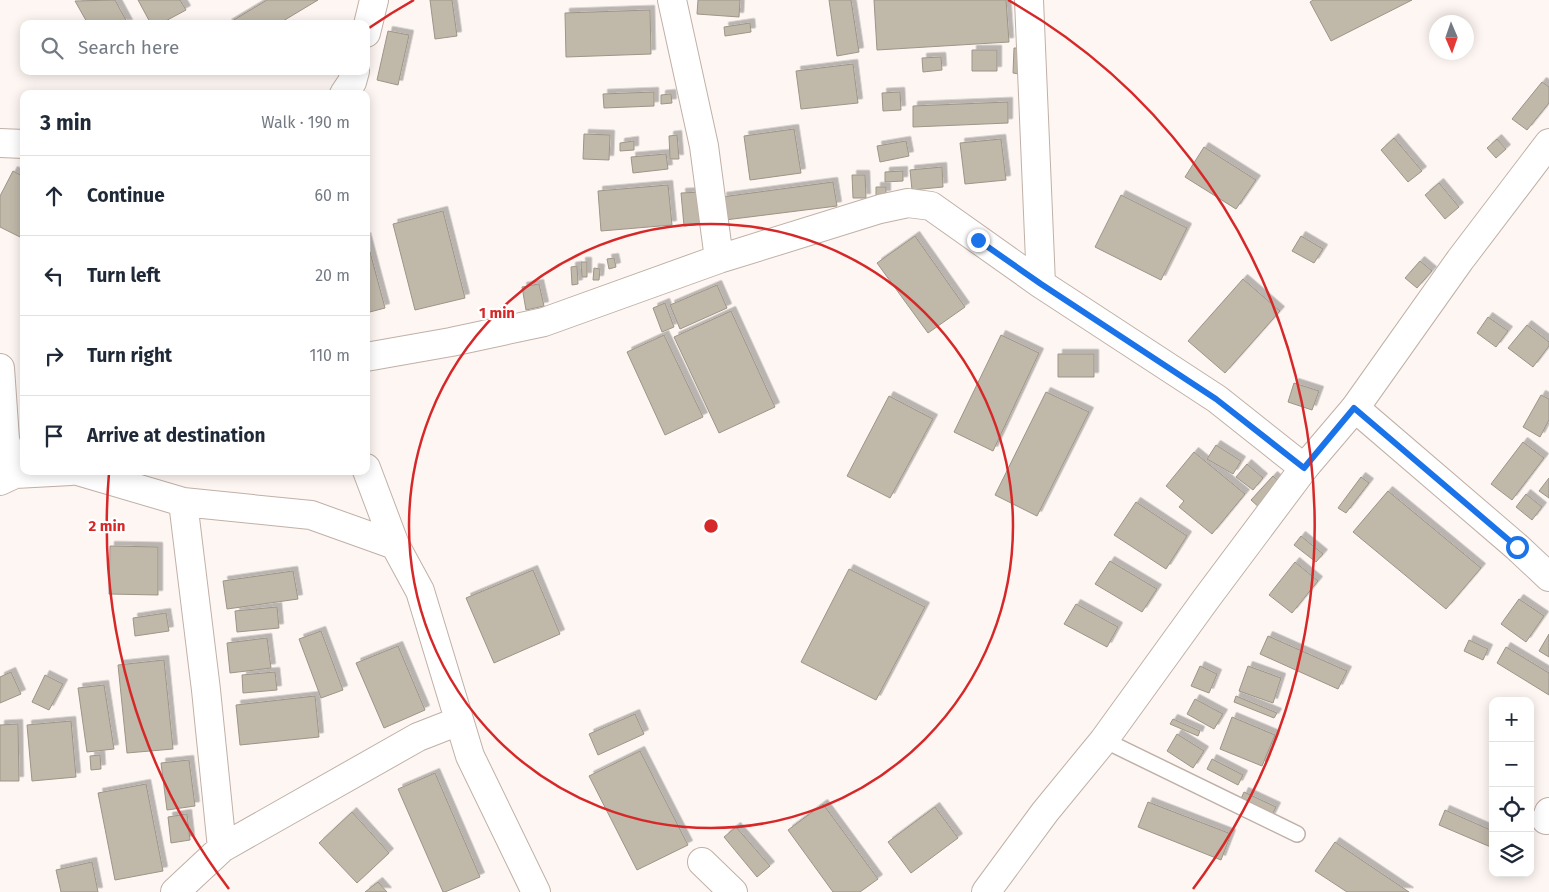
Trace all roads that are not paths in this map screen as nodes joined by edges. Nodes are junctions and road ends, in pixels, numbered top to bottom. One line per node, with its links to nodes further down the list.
1 (374, 0): 4 (street)
2 (672, 0): 10 (street)
3 (1029, 0): 11 (street)
4 (369, 20)
5 (354, 75): 6 (street)
6 (347, 90)
7 (1549, 143): 14 (street)
8 (0, 144): 9 (street)
9 (20, 144)
10 (719, 259): 11 (street); 12 (street)
11 (1041, 284): 15 (street)
12 (370, 356)
13 (0, 368): 19 (street)
14 (1354, 408): 15 (street); 22 (street)
15 (1304, 468): 24 (street)
16 (29, 475): 19 (street)
17 (92, 475): 20 (street)
18 (369, 475): 21 (street)
19 (8, 477)
20 (183, 502): 21 (street); 26 (street)
21 (396, 545): 23 (street)
22 (1549, 577)
23 (459, 721): 26 (street); 29 (street)
24 (1104, 740): 25 (lane); 31 (street)
25 (1297, 834)
26 (222, 848): 28 (street)
27 (702, 862): 30 (street)
28 (175, 892)
29 (536, 892)
30 (733, 892)
31 (986, 892)

